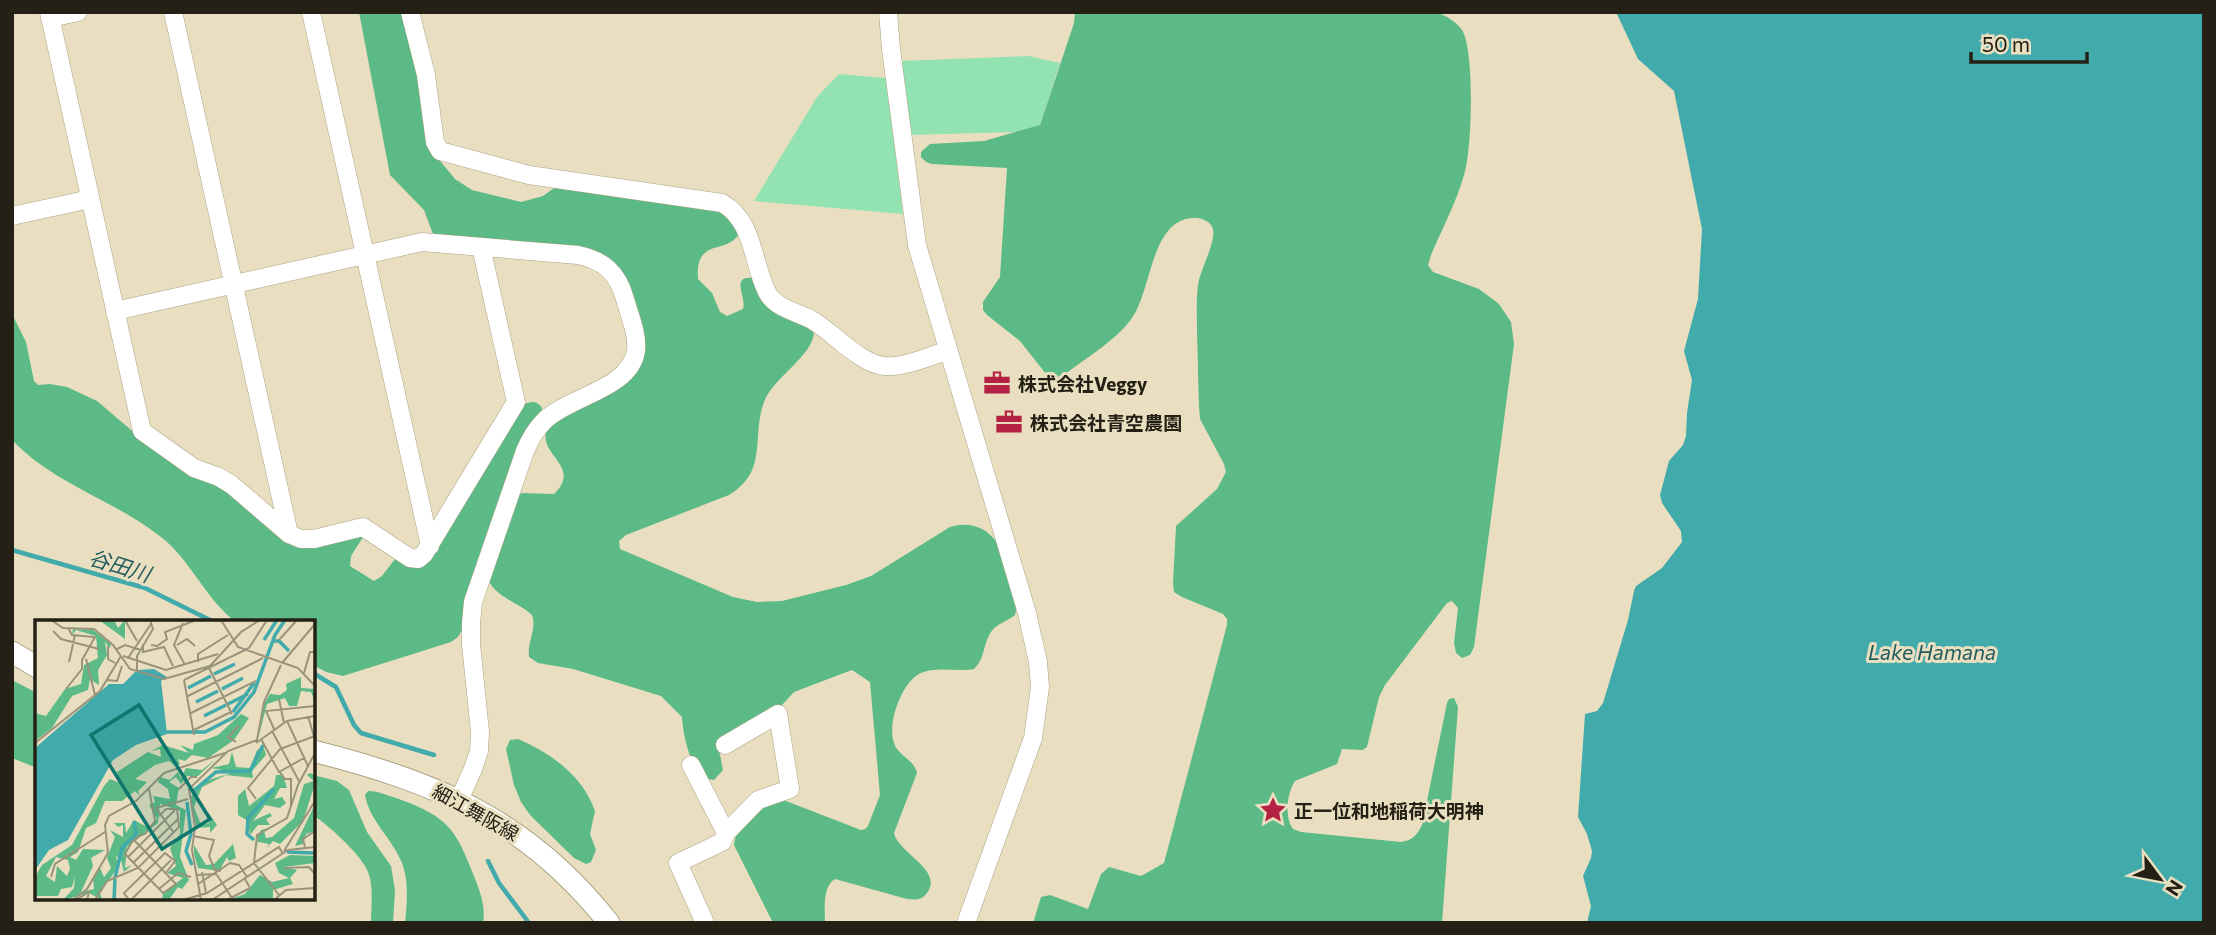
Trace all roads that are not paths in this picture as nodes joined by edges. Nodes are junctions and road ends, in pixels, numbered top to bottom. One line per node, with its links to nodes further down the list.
1 (78, 12): 6 (street)
2 (173, 12): 11 (street)
3 (311, 12): 10 (street)
4 (410, 12): 13 (street)
5 (888, 12): 13 (street)
6 (49, 15): 7 (street)
7 (90, 199): 8 (street); 12 (street)
8 (12, 216)
9 (481, 247): 10 (street); 15 (street); 21 (street)
10 (365, 255): 11 (street); 15 (street)
11 (234, 284): 12 (street); 14 (street)
12 (115, 311): 14 (street)
13 (947, 351): 25 (street)
14 (289, 534): 15 (street)
15 (430, 545)
16 (12, 652): 17 (main road)
17 (35, 666)
18 (724, 745): 22 (street)
19 (315, 752): 21 (main road, 細江舞阪線)
20 (691, 765): 22 (street)
21 (459, 800): 23 (main road, 細江舞阪線)
22 (726, 832): 24 (street)
23 (609, 923)
24 (705, 923)
25 (966, 923)

